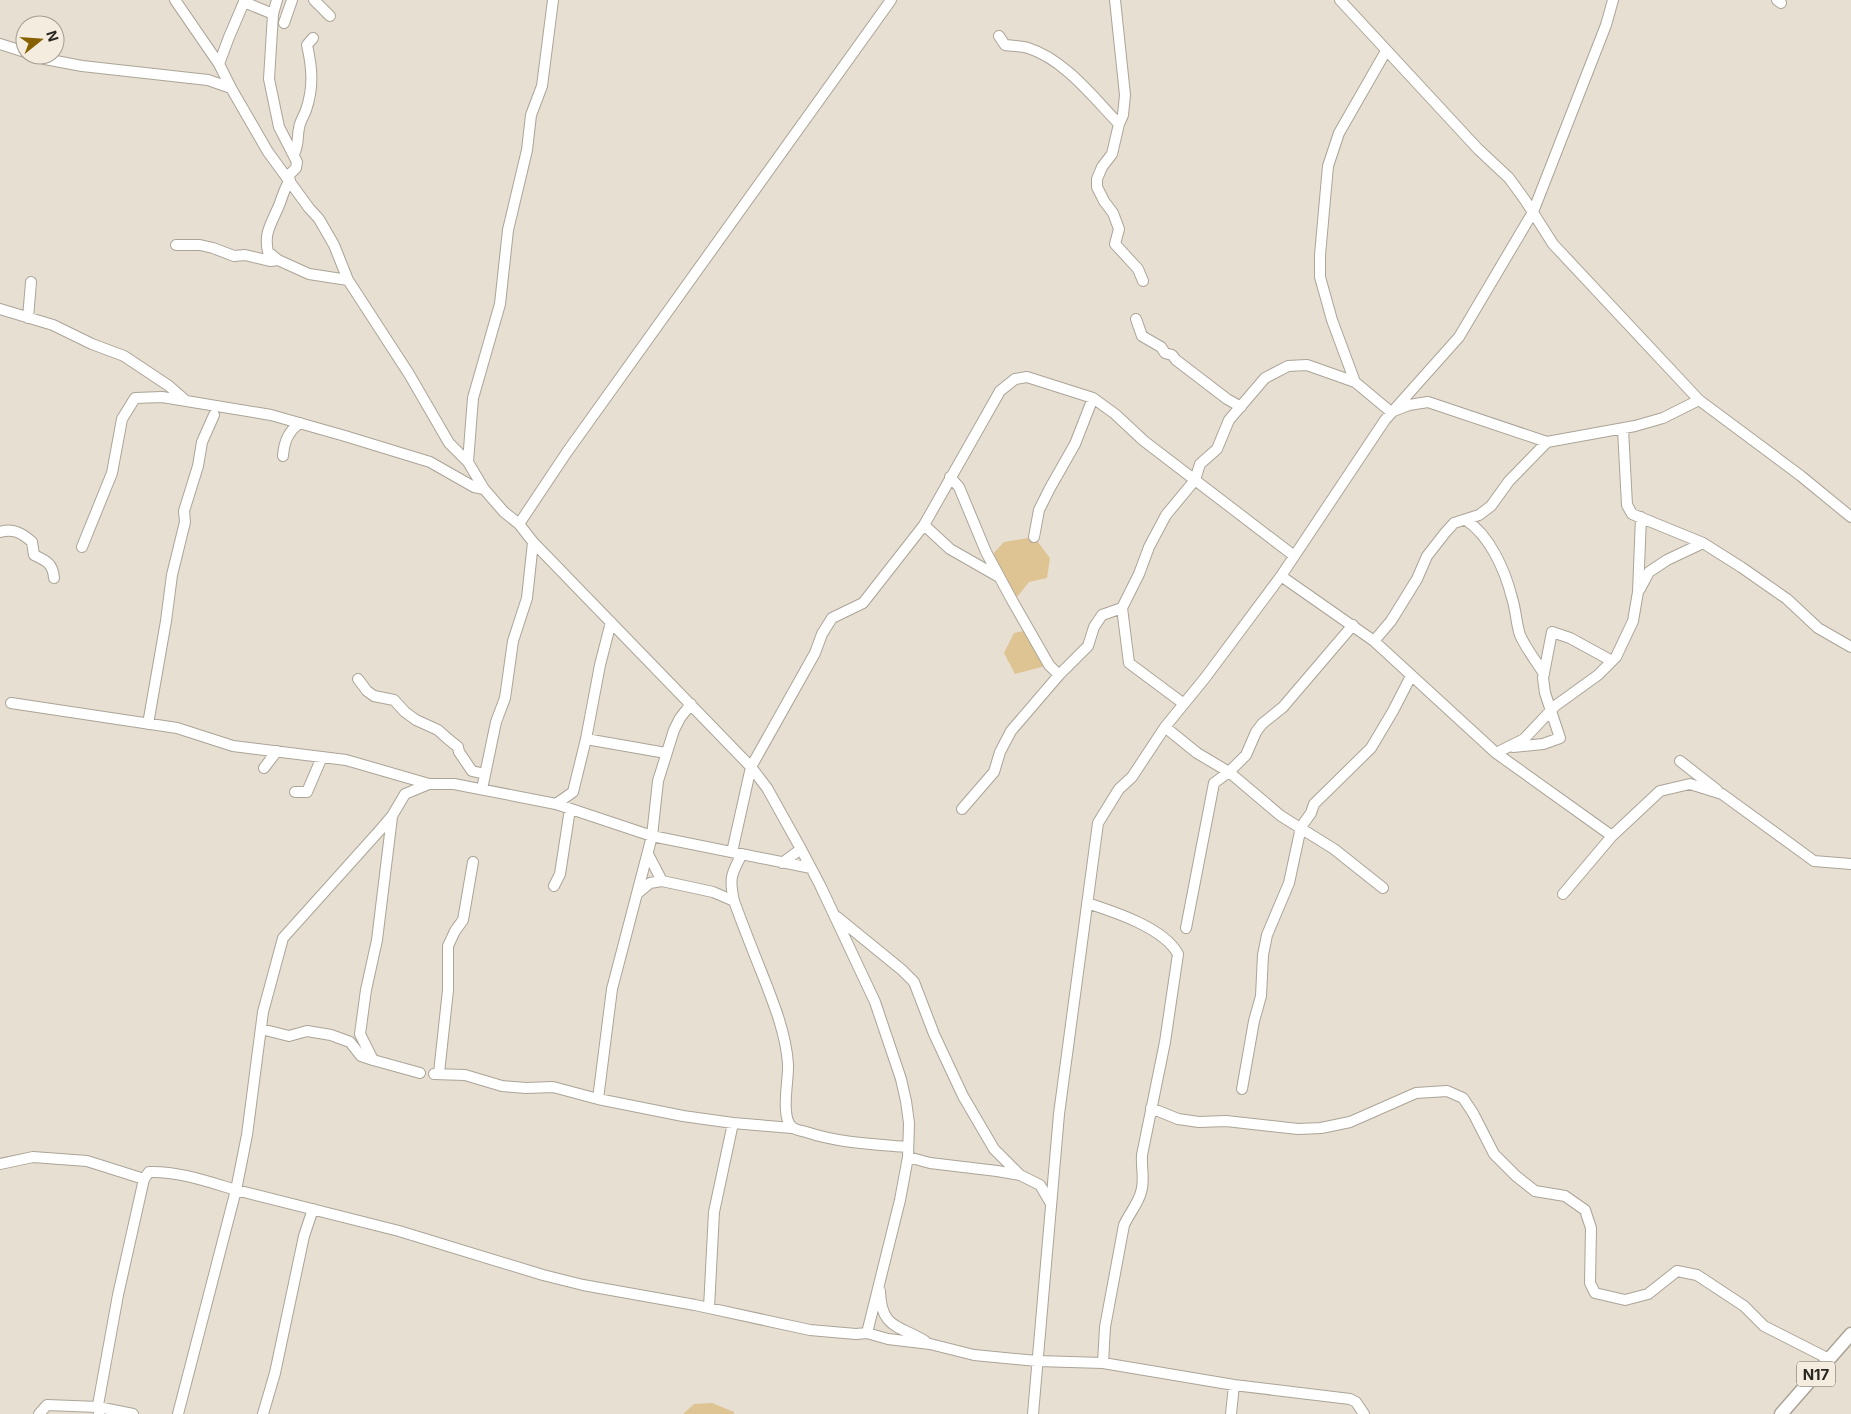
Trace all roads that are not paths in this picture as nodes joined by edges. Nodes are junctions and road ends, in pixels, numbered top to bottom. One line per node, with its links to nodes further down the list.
1 (175, 0): 20 (street)
2 (277, 0): 11 (street)
3 (292, 0): 13 (street)
4 (314, 0): 12 (street)
5 (553, 0): 45 (street)
6 (891, 0): 52 (street)
7 (1115, 0): 22 (street)
8 (1340, 0): 18 (street)
9 (1613, 0): 25 (street)
10 (244, 1): 11 (street); 20 (street)
11 (273, 14): 23 (street)
12 (330, 16)
13 (284, 23)
14 (999, 36): 22 (street)
15 (313, 38): 23 (street)
16 (0, 44): 17 (street)
17 (15, 49)
18 (1386, 51): 25 (street); 34 (street)
19 (65, 63): 21 (street)
20 (219, 64): 21 (street)
21 (231, 88): 24 (street)
22 (1119, 124): 29 (street)
23 (294, 154): 24 (street)
24 (288, 179): 27 (street); 28 (street)
25 (1533, 212): 36 (street); 39 (street)
26 (176, 245): 27 (street)
27 (278, 260): 28 (street)
28 (348, 280): 45 (street)
29 (1143, 281)
30 (31, 282): 32 (street)
31 (0, 309): 32 (street)
32 (28, 318): 37 (street)
33 (1136, 319): 38 (street)
34 (1355, 382): 38 (street); 39 (street)
35 (1093, 398): 46 (street); 47 (street); 55 (street)
36 (1698, 400): 42 (street); 49 (street)
37 (186, 401): 41 (street); 58 (street)
38 (1241, 407): 47 (street)
39 (1391, 412): 43 (street); 59 (street)
40 (214, 415): 78 (street)
41 (300, 423): 44 (street); 48 (street)
42 (1623, 429): 43 (street); 50 (street)
43 (1547, 442): 51 (street)
44 (283, 456)
45 (468, 462): 48 (street)
46 (950, 477): 53 (street); 62 (street)
47 (1194, 480): 59 (street); 64 (street)
48 (484, 490): 52 (street)
49 (1851, 517)
50 (1642, 518): 57 (street); 63 (street)
51 (1466, 520): 67 (street); 70 (street)
52 (519, 524): 56 (street)
53 (924, 525): 62 (street); 87 (street)
54 (0, 532): 61 (street)
55 (1034, 537)
56 (532, 542): 65 (street); 90 (street)
57 (1703, 543): 63 (street); 68 (street)
58 (82, 547)
59 (1293, 555): 60 (street)
60 (1281, 576): 66 (street); 76 (street)
61 (54, 578)
62 (1000, 578): 71 (street)
63 (1638, 592): 69 (street)
64 (1122, 608): 71 (street); 76 (street)
65 (612, 622): 75 (street); 80 (street)
66 (1353, 625): 67 (street); 89 (street)
67 (1374, 640): 72 (street)
68 (1851, 647)
69 (1612, 661): 70 (street); 77 (street)
70 (1544, 674): 77 (street)
71 (1058, 675): 97 (street)
72 (1411, 676): 84 (street); 100 (street)
73 (358, 679): 90 (street)
74 (11, 703): 78 (street)
75 (691, 704): 83 (street); 87 (street)
76 (1184, 704): 79 (street)
77 (1551, 711): 81 (street); 81 (street)
78 (148, 724): 82 (street)
79 (1165, 728): 89 (street); 117 (street)
80 (586, 740): 83 (street); 94 (street)
81 (1509, 747): 84 (street)
82 (276, 751): 85 (street); 88 (street)
83 (666, 753): 101 (street)
84 (1496, 753): 102 (street)
85 (322, 757): 91 (street); 93 (street)
86 (1680, 761): 95 (street)
87 (751, 767): 103 (street); 104 (street)
88 (264, 768)
89 (1228, 772): 100 (street); 119 (street)
90 (485, 774): 92 (street)
91 (429, 784): 92 (street); 99 (street)
92 (482, 789): 96 (street)
93 (295, 792)
94 (573, 792): 96 (street); 98 (street)
95 (1722, 794): 102 (street); 109 (street)
96 (556, 804): 98 (street)
97 (962, 809)
98 (574, 810): 101 (street); 112 (street)
99 (392, 816): 120 (street); 121 (street)
100 (1301, 827): 113 (street); 123 (street)
101 (652, 836): 104 (street); 105 (street)
102 (1612, 836): 115 (street)
103 (801, 850): 108 (street); 110 (street)
104 (732, 852): 106 (street)
105 (648, 854): 111 (street); 114 (street)
106 (742, 854): 108 (street); 116 (street)
107 (474, 862): 124 (street)
108 (782, 862): 110 (street)
109 (1851, 864)
110 (811, 868): 118 (street)
111 (662, 882): 114 (street); 116 (street)
112 (554, 886)
113 (1383, 888)
114 (638, 893): 124 (street)
115 (1563, 894)
116 (734, 901): 127 (street)
117 (1087, 903): 125 (street); 133 (street)
118 (834, 915): 128 (street); 130 (street)
119 (1186, 928)
120 (261, 1029): 121 (street); 132 (street)
121 (373, 1060): 122 (street)
122 (420, 1073)
123 (1242, 1089)
124 (598, 1099): 126 (street)
125 (1151, 1108): 140 (street); 142 (street)
126 (733, 1123): 127 (street); 136 (street)
127 (792, 1128): 128 (street)
128 (908, 1152): 130 (street); 135 (street)
129 (0, 1164): 131 (street)
130 (1020, 1175): 133 (street)
131 (144, 1179): 132 (street); 144 (street)
132 (236, 1190): 134 (street); 147 (street)
133 (1050, 1202): 141 (street)
134 (313, 1210): 136 (street); 148 (street)
135 (880, 1280): 137 (street); 139 (street)
136 (709, 1308): 137 (street)
137 (866, 1333): 139 (street)
138 (1851, 1334): 140 (main road, N17)
139 (930, 1344): 141 (street)
140 (1829, 1359): 152 (main road, N17)
141 (1037, 1361): 142 (street); 149 (street)
142 (1103, 1363): 143 (street)
143 (1234, 1386): 150 (street); 151 (street)
144 (99, 1410): 145 (street); 146 (street)
145 (39, 1414)
146 (133, 1414)
147 (178, 1414)
148 (263, 1414)
149 (1033, 1414)
150 (1231, 1414)
151 (1364, 1414)
152 (1781, 1414)

